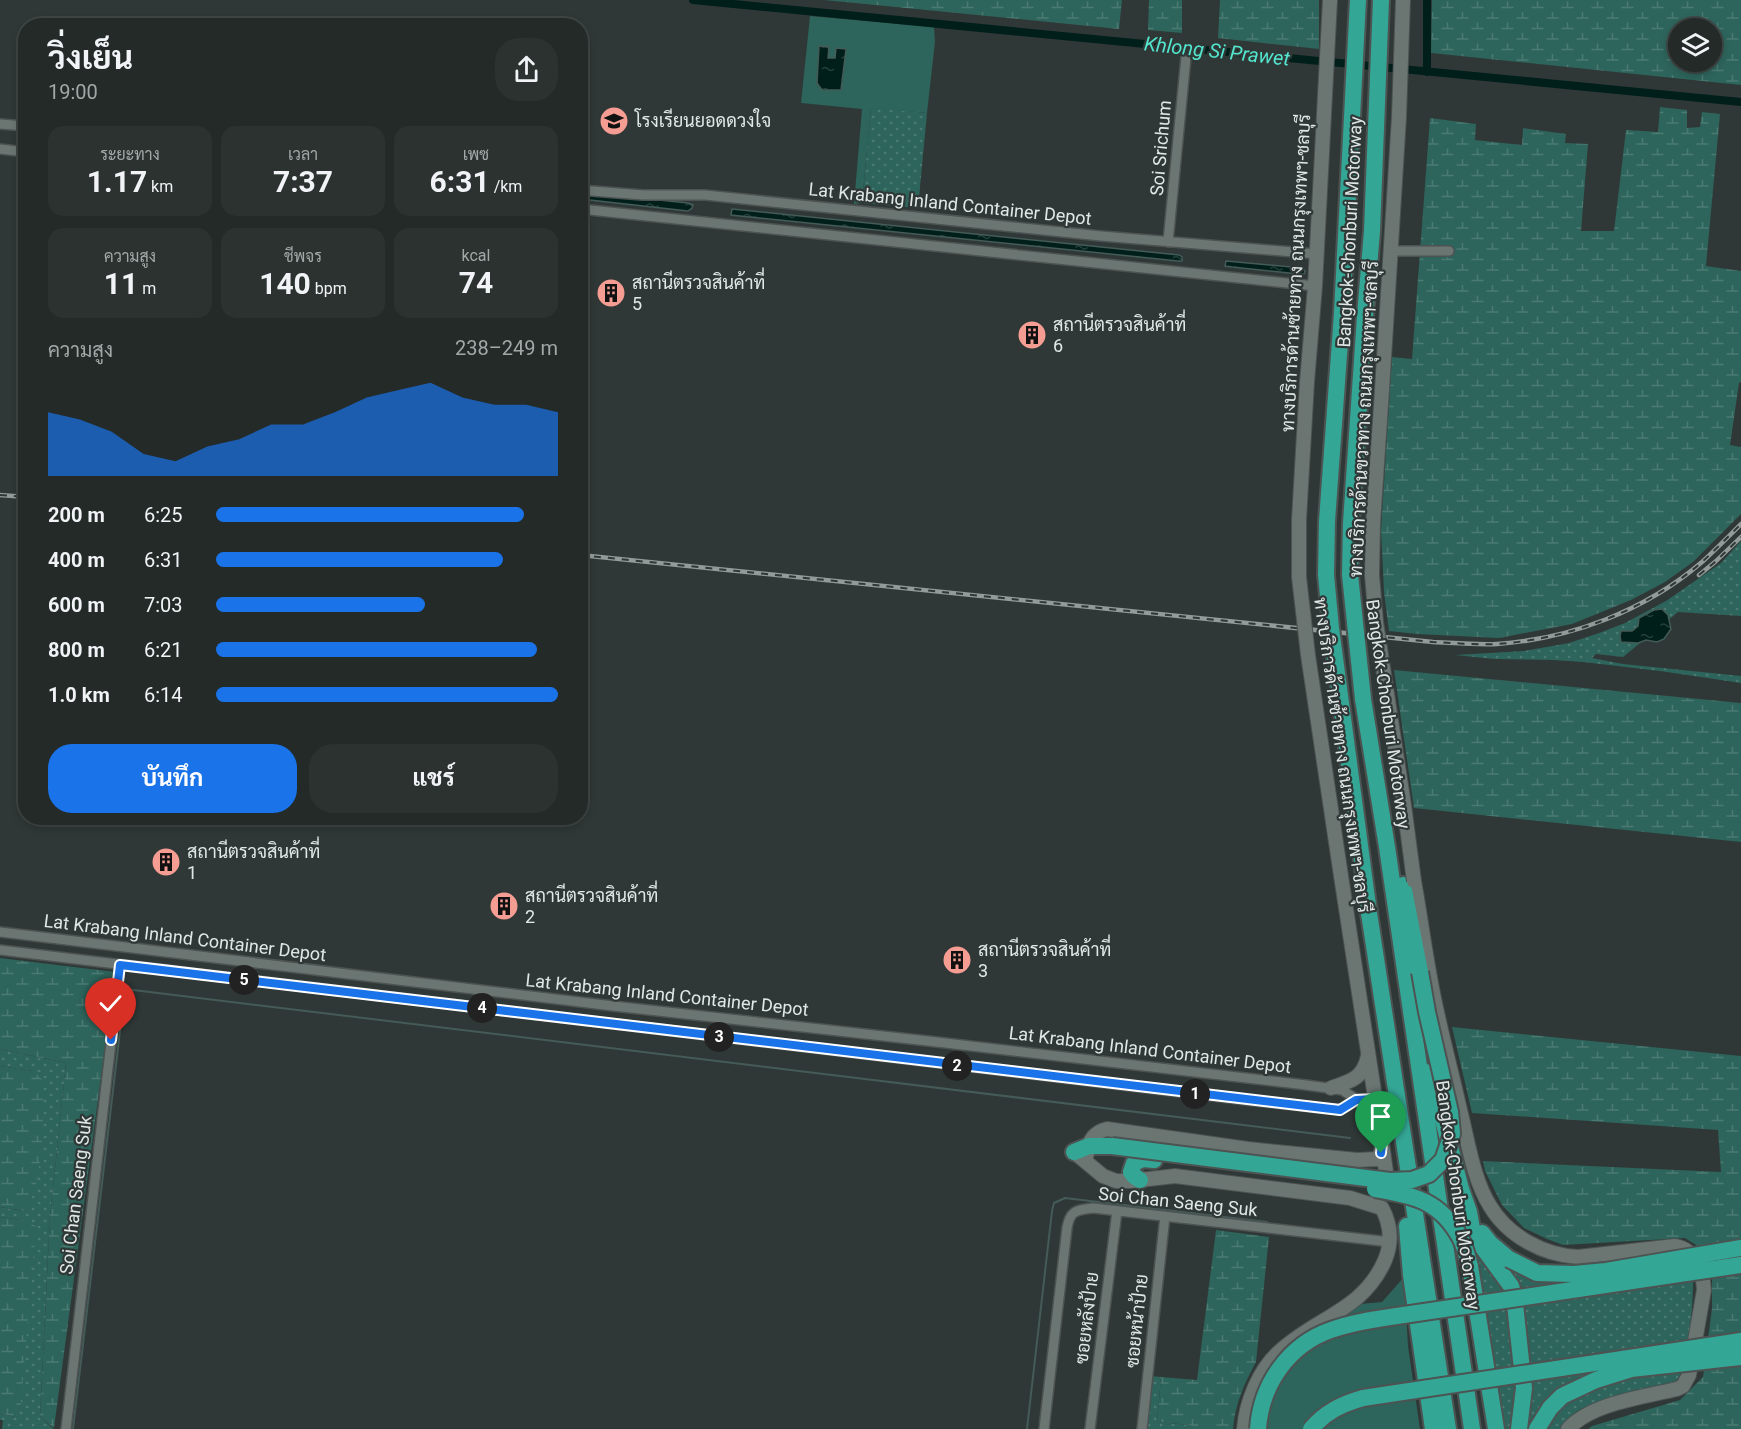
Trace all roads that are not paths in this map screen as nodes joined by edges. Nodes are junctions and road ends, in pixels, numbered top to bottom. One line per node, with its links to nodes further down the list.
1 (1330, 0): 15 (main road, ทางบริการด้านซ้ายทาง ถนนกรุงเทพฯ-ชลบุรี)
2 (1358, 0): 18 (highway, Bangkok-Chonburi Motorway, bridge)
3 (1381, 0): 17 (highway, Bangkok-Chonburi Motorway, bridge)
4 (1403, 0): 13 (main road, ทางบริการด้านขวาทาง ถนนกรุงเทพฯ-ชลบุรี)
5 (1186, 57): 12 (street, Soi Srichum)
6 (0, 124): 7 (street)
7 (18, 125)
8 (0, 149): 9 (street)
9 (18, 151)
10 (588, 191): 12 (street, Lat Krabang Inland Container Depot)
11 (588, 210): 16 (street)
12 (1168, 242): 15 (street, Lat Krabang Inland Container Depot)
13 (1396, 251): 14 (street); 60 (main road, ทางบริการด้านขวาทาง ถนนกรุงเทพฯ-ชลบุรี, bridge)
14 (1449, 251)
15 (1317, 254): 16 (main road, ทางบริการด้านซ้ายทาง ถนนกรุงเทพฯ-ชลบุรี)
16 (1315, 286): 26 (main road, ทางบริการด้านซ้ายทาง ถนนกรุงเทพฯ-ชลบุรี, bridge)
17 (1372, 753): 25 (highway, Bangkok-Chonburi Motorway); 34 (highway, bridge)
18 (1370, 918): 43 (highway); 55 (highway, Bangkok-Chonburi Motorway)
19 (0, 932): 20 (street, Lat Krabang Inland Container Depot)
20 (35, 937): 22 (street); 24 (street, Lat Krabang Inland Container Depot)
21 (0, 950): 22 (street, Lat Krabang Inland Container Depot)
22 (34, 954): 23 (street, Lat Krabang Inland Container Depot)
23 (120, 965): 27 (street, Lat Krabang Inland Container Depot); 46 (street, Soi Chan Saeng Suk)
24 (928, 1041): 27 (street); 28 (street, Lat Krabang Inland Container Depot)
25 (1416, 1050): 38 (highway); 56 (highway, Bangkok-Chonburi Motorway)
26 (1369, 1051): 30 (main road); 31 (main road, ทางบริการด้านซ้ายทาง ถนนกรุงเทพฯ-ชลบุรี)
27 (927, 1062): 29 (street, Lat Krabang Inland Container Depot)
28 (1109, 1062): 29 (street); 30 (street, Lat Krabang Inland Container Depot)
29 (1106, 1083): 32 (street, Lat Krabang Inland Container Depot)
30 (1331, 1088): 32 (street, Lat Krabang Inland Container Depot)
31 (1375, 1099): 32 (street); 33 (main road, ทางบริการด้านซ้ายทาง ถนนกรุงเทพฯ-ชลบุรี)
32 (1356, 1100)
33 (1382, 1143): 34 (main road); 36 (main road, ทางบริการด้านซ้ายทาง ถนนกรุงเทพฯ-ชลบุรี)
34 (1081, 1149): 35 (main road)
35 (1140, 1180): 36 (main road); 57 (highway, bridge)
36 (1367, 1202): 40 (main road)
37 (1117, 1211): 39 (street, Soi Chan Saeng Suk); 47 (street, Soi Chan Saeng Suk); 48 (street, ซอยหลังป้าย)
38 (1469, 1212): 41 (highway, bridge); 58 (highway)
39 (1166, 1216): 40 (street, Soi Chan Saeng Suk); 49 (street, ซอยหน้าป้าย)
40 (1390, 1242): 50 (main road)
41 (1741, 1248)
42 (1741, 1265): 51 (highway, bridge)
43 (1413, 1295): 53 (highway); 54 (highway)
44 (1741, 1341): 52 (highway, bridge)
45 (1741, 1356): 59 (highway, bridge)
46 (66, 1429)
47 (1044, 1429)
48 (1090, 1429)
49 (1142, 1429)
50 (1244, 1429)
51 (1258, 1429)
52 (1311, 1429)
53 (1427, 1429)
54 (1433, 1429)
55 (1448, 1429)
56 (1472, 1429)
57 (1496, 1429)
58 (1519, 1429)
59 (1537, 1429)
60 (1568, 1429)

